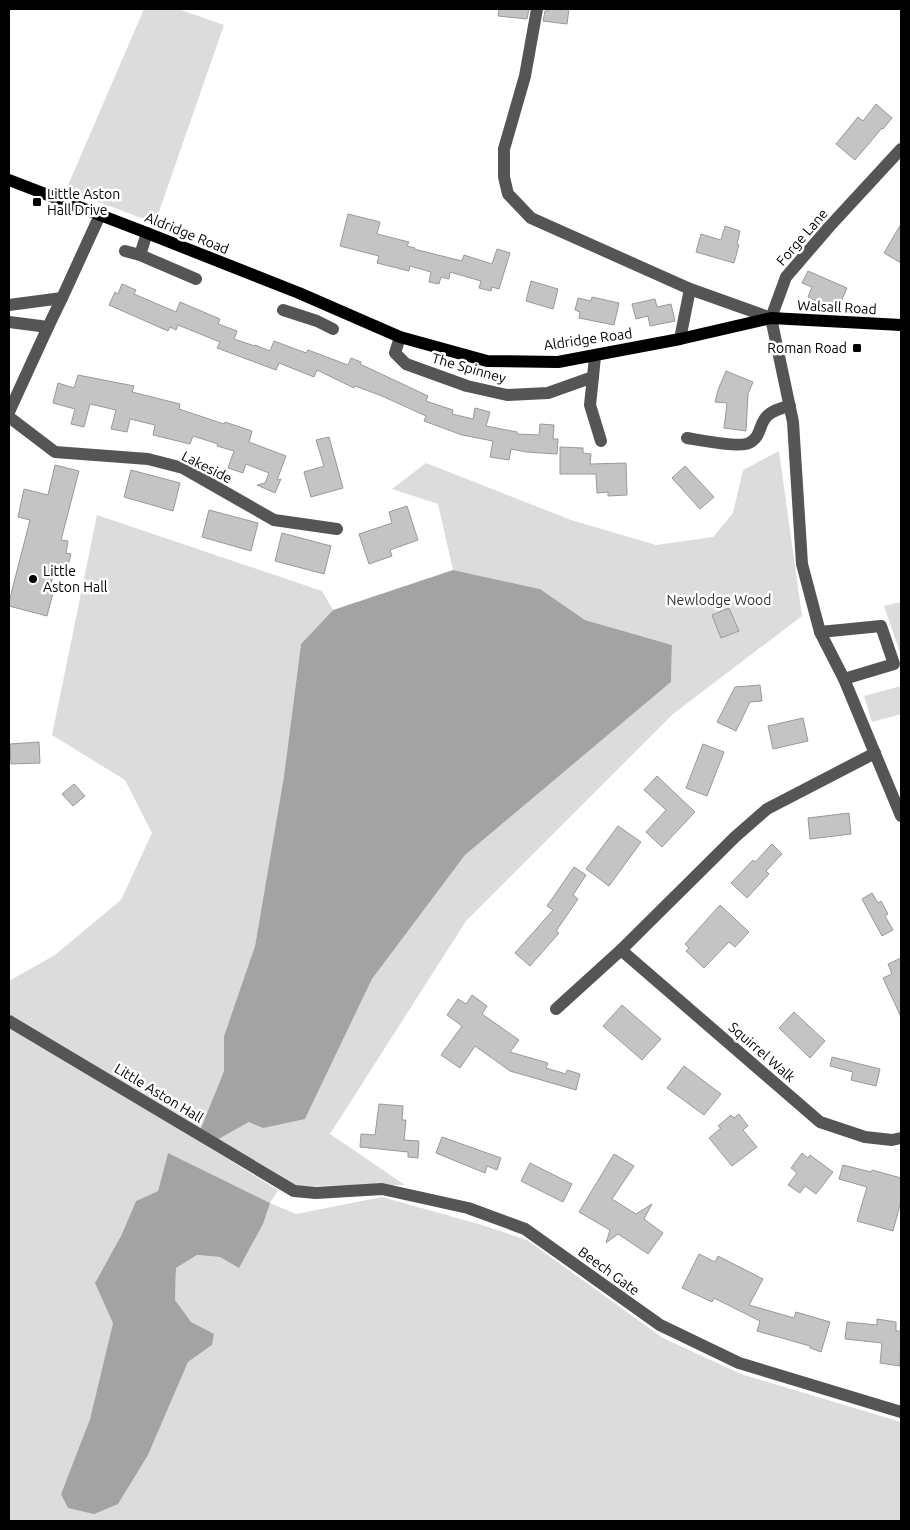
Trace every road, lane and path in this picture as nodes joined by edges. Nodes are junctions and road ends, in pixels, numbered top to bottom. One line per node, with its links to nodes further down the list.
1 (537, 9): 9 (street)
2 (901, 149): 14 (street, Forge Lane)
3 (9, 180): 4 (main road, Aldridge Road)
4 (100, 215): 5 (main road, Aldridge Road); 10 (street)
5 (147, 233): 7 (street); 11 (main road, Aldridge Road)
6 (125, 251): 7 (street)
7 (140, 256): 8 (street)
8 (196, 279)
9 (690, 289): 14 (street); 21 (street)
10 (62, 298): 12 (street); 18 (street)
11 (326, 304): 15 (street); 20 (main road, Aldridge Road)
12 (9, 305)
13 (283, 310): 15 (street)
14 (771, 318): 17 (main road, Walsall Road); 21 (main road, Aldridge Road); 24 (street)
15 (317, 321): 19 (street)
16 (9, 322): 18 (street)
17 (901, 325)
18 (48, 327): 25 (street)
19 (333, 329)
20 (400, 337): 22 (main road, Aldridge Road); 23 (street, The Spinney)
21 (680, 339): 22 (main road, Aldridge Road)
22 (595, 356): 23 (street)
23 (593, 377): 28 (street)
24 (790, 406): 27 (street); 30 (street)
25 (9, 412)
26 (9, 417): 29 (street, Lakeside)
27 (687, 438)
28 (601, 441)
29 (337, 529)
30 (820, 632): 31 (street); 31 (street)
31 (844, 679): 32 (street)
32 (874, 753): 33 (street); 34 (street)
33 (901, 814)
34 (621, 950): 35 (street); 37 (street, Squirrel Walk)
35 (556, 1009)
36 (9, 1021): 38 (street, Little Aston Hall)
37 (901, 1138)
38 (294, 1191): 39 (street, Beech Gate)
39 (901, 1412)

